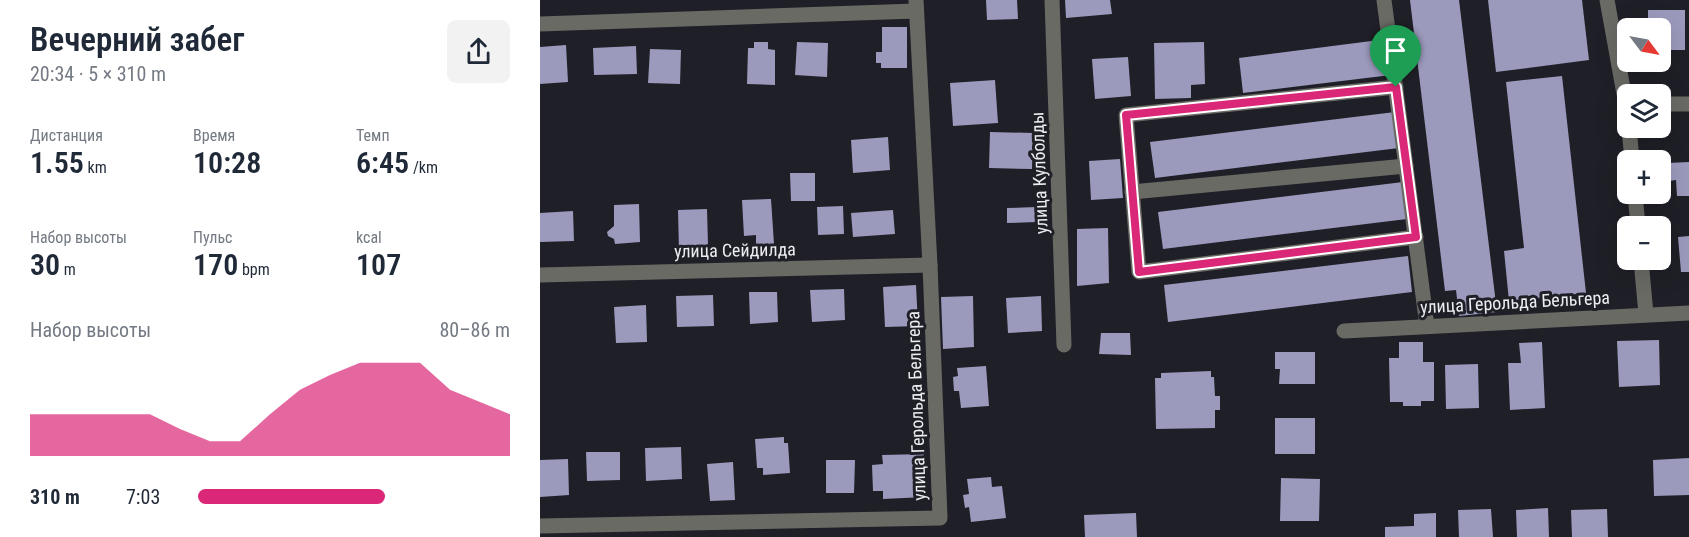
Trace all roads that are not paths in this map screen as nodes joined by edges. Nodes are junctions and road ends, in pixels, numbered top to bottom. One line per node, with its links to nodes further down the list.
1 (1052, 0): 20 (street, улица Кулболды)
2 (1384, 0): 7 (street)
3 (1606, 0): 6 (street)
4 (916, 5): 5 (street); 13 (street, улица Герольда Бельгера)
5 (540, 24)
6 (1622, 84)
7 (1396, 87): 10 (street); 11 (street)
8 (1689, 104): 9 (street)
9 (1671, 105)
10 (1406, 166): 11 (street); 12 (street)
11 (1132, 192): 12 (street)
12 (1416, 237): 18 (street)
13 (930, 265): 15 (street, улица Сейдилда); 21 (street, улица Герольда Бельгера)
14 (1642, 270): 17 (street)
15 (540, 275)
16 (1689, 313): 17 (street, улица Герольда Бельгера)
17 (1646, 314): 18 (street, улица Герольда Бельгера)
18 (1427, 326): 19 (street, улица Герольда Бельгера)
19 (1344, 331)
20 (1064, 345)
21 (540, 526)

